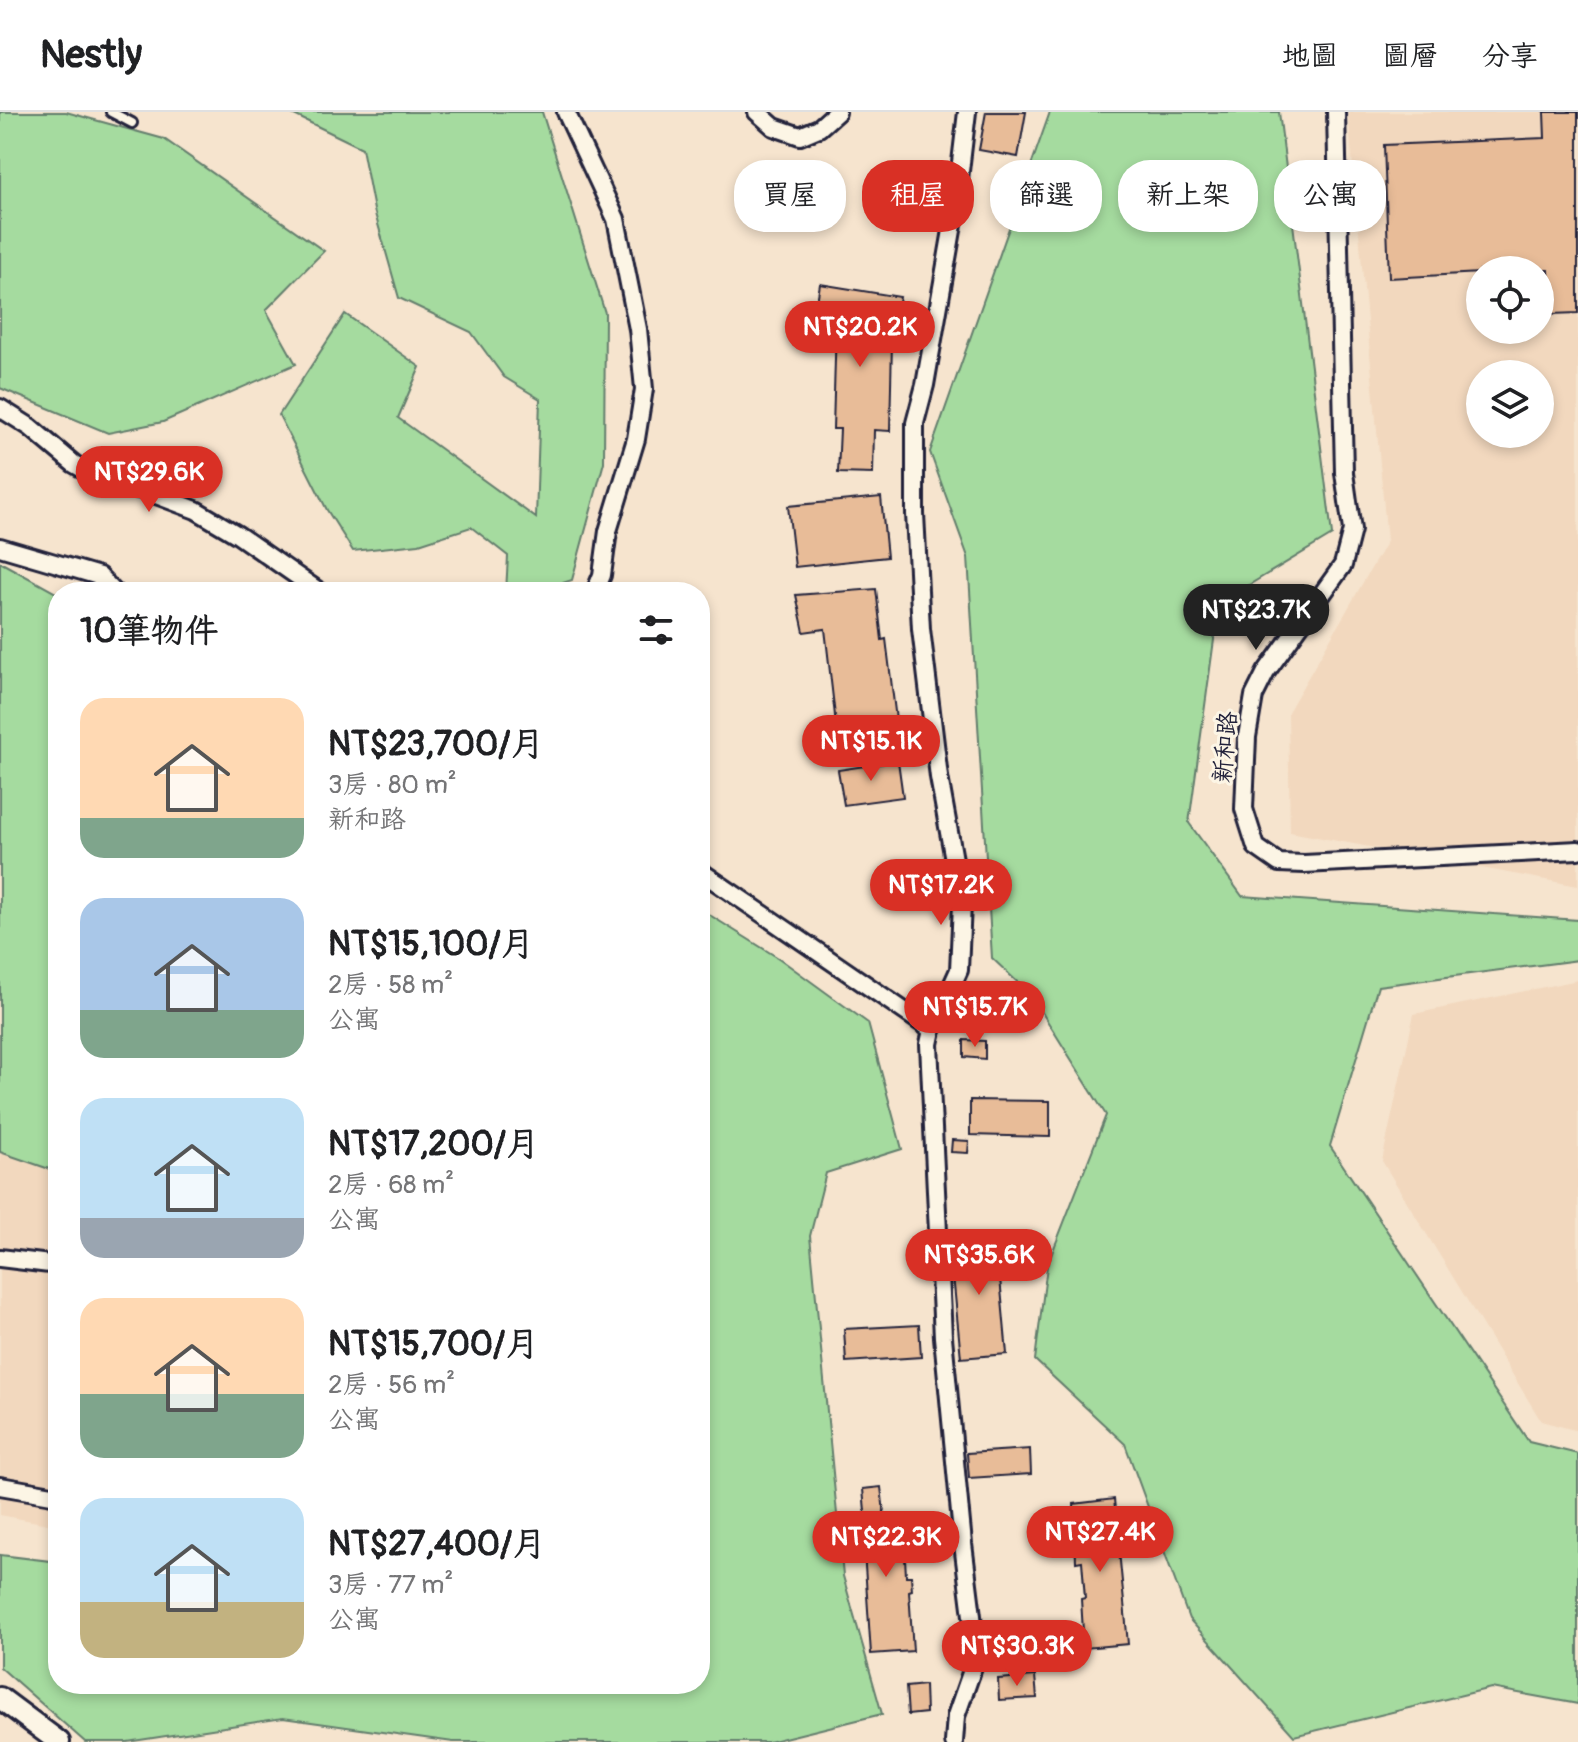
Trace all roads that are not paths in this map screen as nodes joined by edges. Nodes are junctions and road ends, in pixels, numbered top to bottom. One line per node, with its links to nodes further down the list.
1 (111, 112): 7 (lane)
2 (566, 112): 12 (street)
3 (757, 112): 4 (street)
4 (837, 112)
5 (967, 112): 15 (street)
6 (1336, 112): 13 (street, 新和路)
7 (132, 123)
8 (0, 408): 11 (street)
9 (0, 547): 10 (street)
10 (105, 582)
11 (306, 582)
12 (599, 582)
13 (1578, 850)
14 (710, 878): 15 (street)
15 (932, 1030): 22 (street)
16 (0, 1258): 17 (street)
17 (48, 1263)
18 (0, 1486): 19 (street)
19 (48, 1494)
20 (0, 1698): 21 (street)
21 (59, 1742)
22 (954, 1742)

